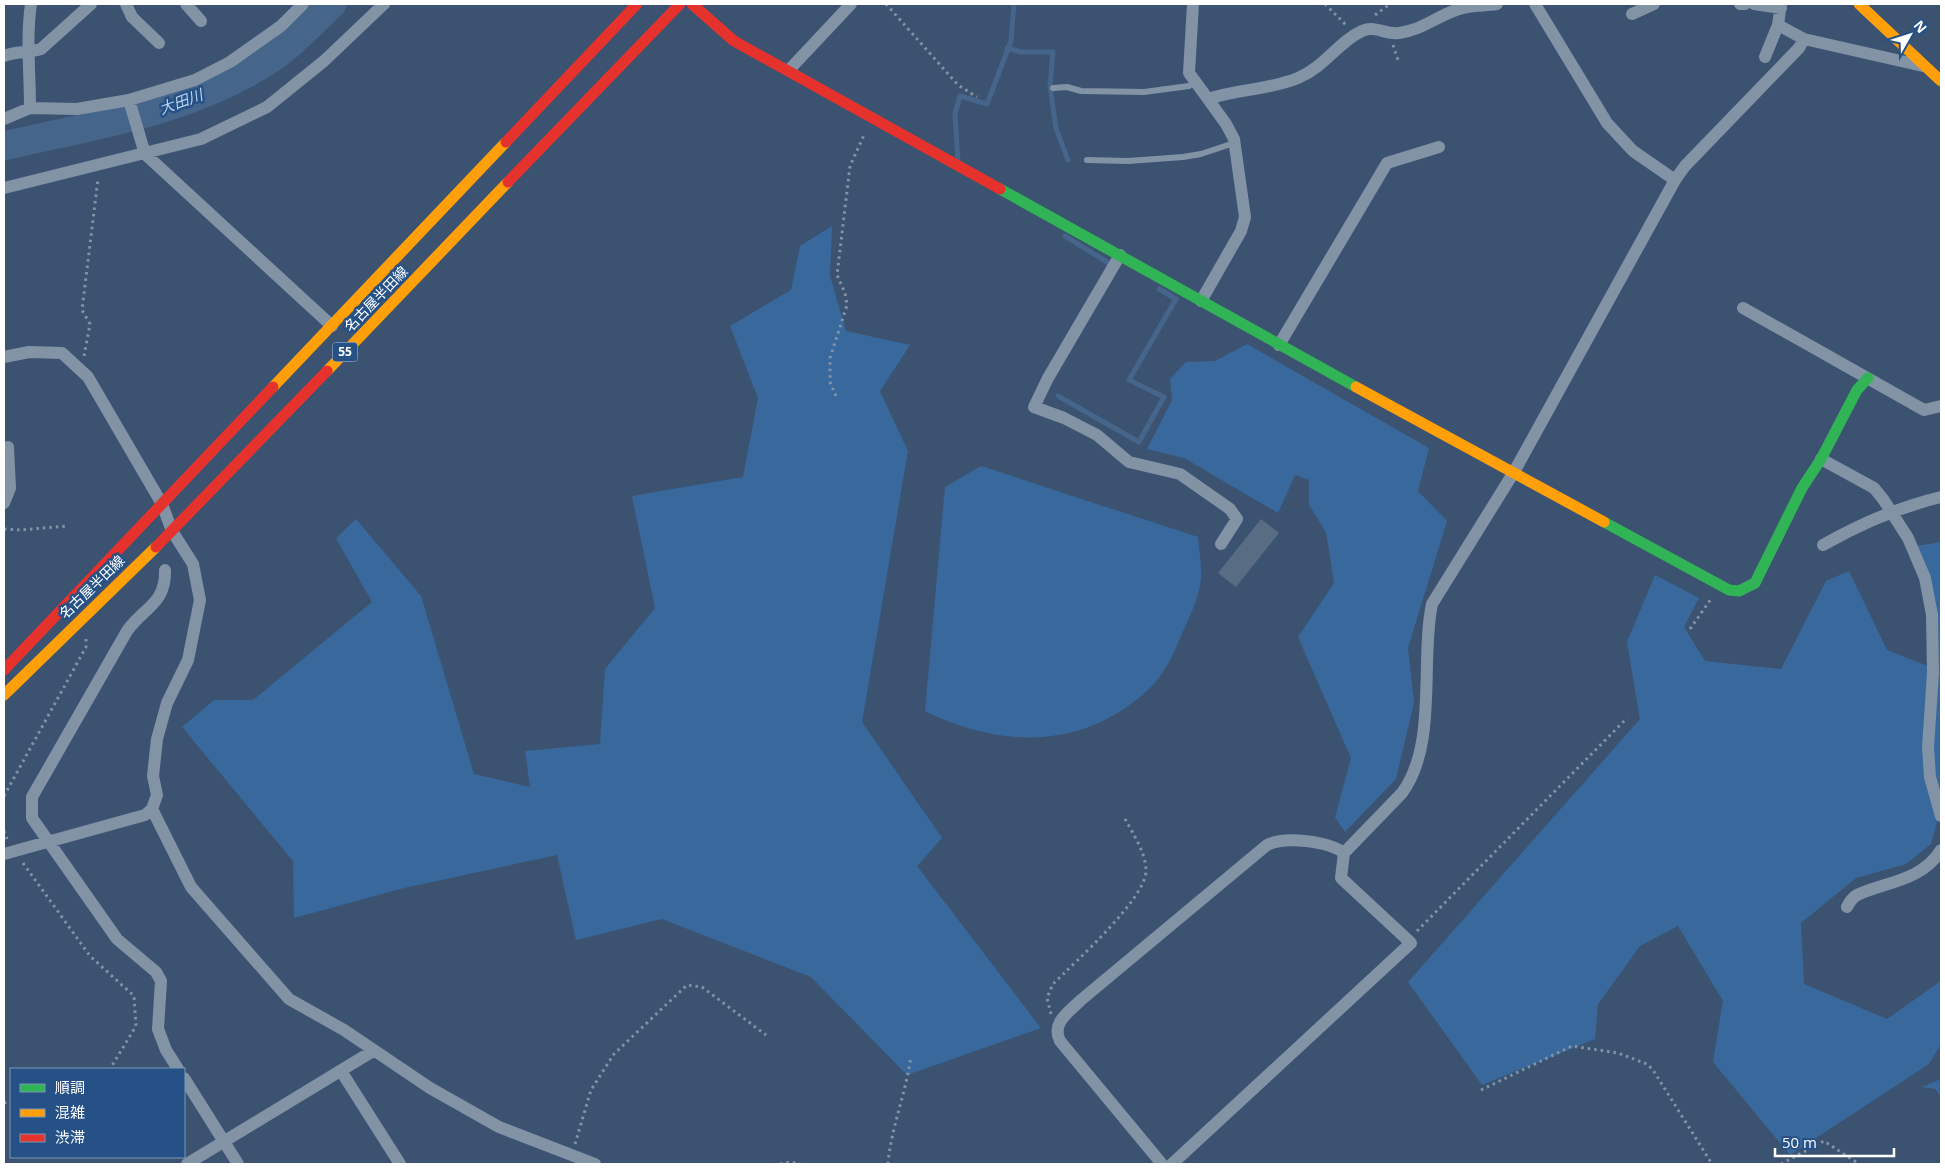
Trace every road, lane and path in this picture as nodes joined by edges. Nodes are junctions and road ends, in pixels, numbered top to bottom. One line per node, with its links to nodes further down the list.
1 (31, 4): 28 (street)
2 (91, 4): 28 (street)
3 (126, 4): 27 (street)
4 (186, 4): 23 (street)
5 (303, 4): 38 (street)
6 (384, 4): 44 (street)
7 (637, 4): 52 (main road, 名古屋半田線 / 55)
8 (680, 4): 68 (main road, 名古屋半田線 / 55)
9 (692, 4): 32 (main road)
10 (851, 4): 32 (street)
11 (886, 4): 36 (path)
12 (1193, 4): 33 (street)
13 (1325, 4): 25 (path)
14 (1497, 4): 25 (street)
15 (1536, 4): 47 (street)
16 (1654, 4): 22 (street)
17 (1740, 4): 18 (street)
18 (1745, 4)
19 (1754, 4): 21 (street)
20 (1859, 4): 31 (main road)
21 (1781, 6): 24 (street)
22 (1632, 14)
23 (201, 21)
24 (1778, 25): 26 (street); 30 (street)
25 (1356, 35): 37 (street)
26 (1804, 39): 31 (street); 47 (street)
27 (159, 43)
28 (30, 52): 29 (street); 39 (street)
29 (4, 56)
30 (1764, 58)
31 (1926, 66): 34 (main road)
32 (788, 70): 40 (main road)
33 (1195, 81): 35 (lane); 37 (street)
34 (1941, 81)
35 (1053, 88)
36 (977, 97)
37 (1208, 99): 42 (street)
38 (129, 100): 39 (street); 44 (street)
39 (30, 108): 41 (street)
40 (872, 117): 49 (main road); 57 (path)
41 (4, 119)
42 (1234, 143): 45 (lane); 50 (street)
43 (1439, 147): 53 (street)
44 (146, 154): 46 (street); 52 (street)
45 (1087, 160)
46 (95, 166): 48 (street); 55 (path)
47 (1675, 180): 61 (street)
48 (4, 188)
49 (1120, 256): 50 (main road); 69 (street)
50 (1201, 301): 53 (main road)
51 (1743, 308): 56 (street)
52 (332, 326): 64 (main road, 名古屋半田線 / 55)
53 (1279, 345): 61 (main road)
54 (4, 357): 55 (street)
55 (75, 366): 64 (street)
56 (1868, 378): 58 (street); 60 (main road)
57 (836, 396)
58 (1941, 406)
59 (8, 447): 63 (street)
60 (1821, 459): 65 (street); 72 (main road)
61 (1514, 472): 72 (main road); 86 (street)
62 (1941, 497): 65 (street)
63 (4, 503)
64 (162, 504): 68 (street); 75 (main road, 名古屋半田線 / 55)
65 (1893, 512): 70 (street); 80 (street)
66 (67, 526): 67 (path)
67 (4, 529)
68 (172, 530): 73 (main road, 名古屋半田線 / 55); 79 (street)
69 (1221, 544)
70 (1824, 546)
71 (165, 570): 83 (street)
72 (1719, 586): 74 (path)
73 (74, 626): 76 (main road, 名古屋半田線 / 55); 78 (path)
74 (1690, 629)
75 (4, 670)
76 (4, 695)
77 (1627, 718): 88 (path)
78 (4, 796)
79 (152, 809): 83 (street); 91 (street)
80 (1941, 816)
81 (1124, 817): 89 (path)
82 (4, 831): 85 (path)
83 (48, 840): 85 (street); 94 (street)
84 (1941, 850): 87 (street)
85 (9, 852): 93 (path)
86 (1344, 853): 88 (street); 89 (street)
87 (1847, 908)
88 (1408, 940): 108 (street)
89 (1058, 1022): 107 (street)
90 (766, 1035): 99 (path)
91 (373, 1051): 95 (street); 99 (street)
92 (911, 1056): 106 (path)
93 (111, 1068)
94 (177, 1068)
95 (341, 1071): 98 (street); 102 (street)
96 (185, 1080): 98 (street)
97 (1481, 1090): 109 (path)
98 (224, 1142): 100 (street); 101 (street)
99 (572, 1154): 103 (street)
100 (187, 1164)
101 (238, 1164)
102 (400, 1164)
103 (595, 1164)
104 (780, 1164): 105 (path)
105 (800, 1164)
106 (888, 1164)
107 (1162, 1164)
108 (1172, 1164)
109 (1712, 1164)
110 (1781, 1164): 111 (path)
111 (1859, 1164)

